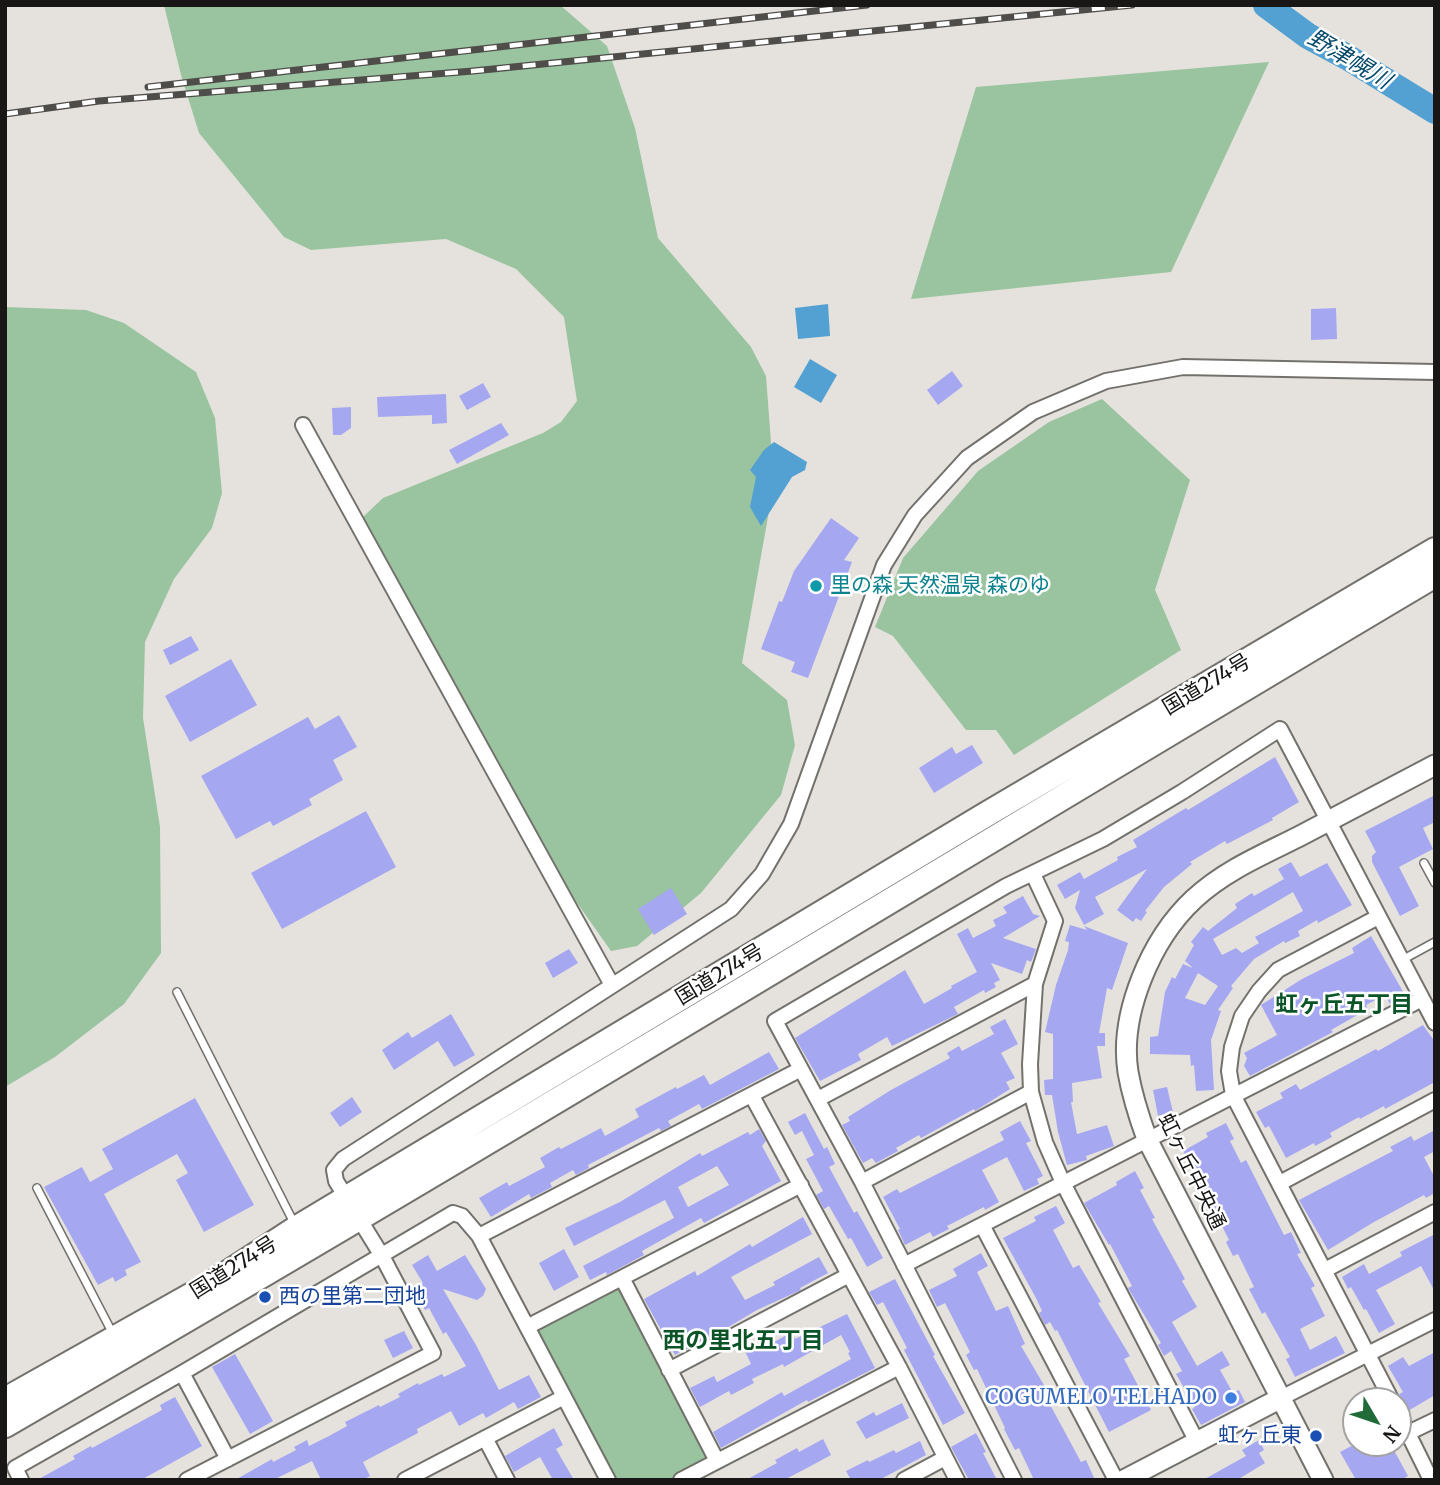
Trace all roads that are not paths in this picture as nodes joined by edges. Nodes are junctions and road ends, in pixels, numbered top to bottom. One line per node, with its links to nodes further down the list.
1 (1435, 372): 14 (street)
2 (303, 425): 14 (street)
3 (1435, 550): 30 (highway, 国道274号)
4 (1435, 575): 30 (highway, 国道274号)
5 (1435, 765): 6 (street, 虹ヶ丘中央通)
6 (1328, 822): 8 (street); 10 (street); 24 (street, 虹ヶ丘中央通)
7 (1424, 863): 9 (lane)
8 (1033, 874): 13 (street); 18 (street)
9 (1435, 883)
10 (1378, 917): 12 (street); 20 (street)
11 (1435, 942): 12 (lane)
12 (1401, 960): 16 (street)
13 (1035, 984): 19 (street); 22 (street)
14 (612, 985): 30 (street)
15 (177, 992): 33 (lane)
16 (1422, 999): 17 (street); 20 (street)
17 (1435, 1023)
18 (802, 1069): 21 (street); 22 (street)
19 (1031, 1092): 25 (street); 26 (street)
20 (1233, 1095): 24 (street); 27 (street)
21 (752, 1096): 28 (street); 34 (street)
22 (818, 1100): 25 (street)
23 (1435, 1100): 27 (street)
24 (1147, 1139): 26 (street); 49 (street, 虹ヶ丘中央通)
25 (862, 1182): 36 (street)
26 (1063, 1183): 32 (street); 56 (street)
27 (1280, 1183): 37 (street)
28 (801, 1185): 38 (street); 39 (street)
29 (37, 1188): 42 (lane)
30 (354, 1208): 33 (highway, 国道274号); 35 (street); 42 (highway, 国道274号)
31 (1435, 1212): 37 (street)
32 (982, 1225): 36 (street); 69 (street)
33 (297, 1228): 42 (highway, 国道274号)
34 (479, 1236): 35 (street); 41 (street)
35 (382, 1256): 46 (street); 58 (street)
36 (904, 1265): 68 (street)
37 (1325, 1270): 43 (street)
38 (849, 1275): 44 (street); 45 (street)
39 (622, 1278): 41 (street); 45 (street)
40 (1435, 1320): 43 (street)
41 (527, 1327): 48 (street)
42 (121, 1347): 50 (highway, 国道274号); 52 (highway, 国道274号)
43 (1368, 1354): 47 (street); 49 (street)
44 (899, 1367): 57 (street); 59 (street)
45 (669, 1370): 59 (street)
46 (182, 1373): 58 (street); 61 (street)
47 (1385, 1387)
48 (564, 1397): 54 (street); 64 (street)
49 (1281, 1398): 56 (street); 71 (street, 虹ヶ丘中央通)
50 (5, 1400)
51 (1435, 1420): 53 (street)
52 (5, 1425)
53 (1412, 1431)
54 (485, 1438): 60 (street); 63 (street)
55 (1412, 1441): 72 (street)
56 (1197, 1442): 70 (street)
57 (945, 1458): 66 (street); 67 (street)
58 (228, 1459): 62 (street)
59 (717, 1461): 65 (street)
60 (407, 1479)
61 (21, 1480)
62 (187, 1480)
63 (507, 1480)
64 (608, 1480)
65 (681, 1480)
66 (904, 1480)
67 (957, 1480)
68 (1014, 1480)
69 (1116, 1480)
70 (1124, 1480)
71 (1323, 1480)
72 (1431, 1480)

